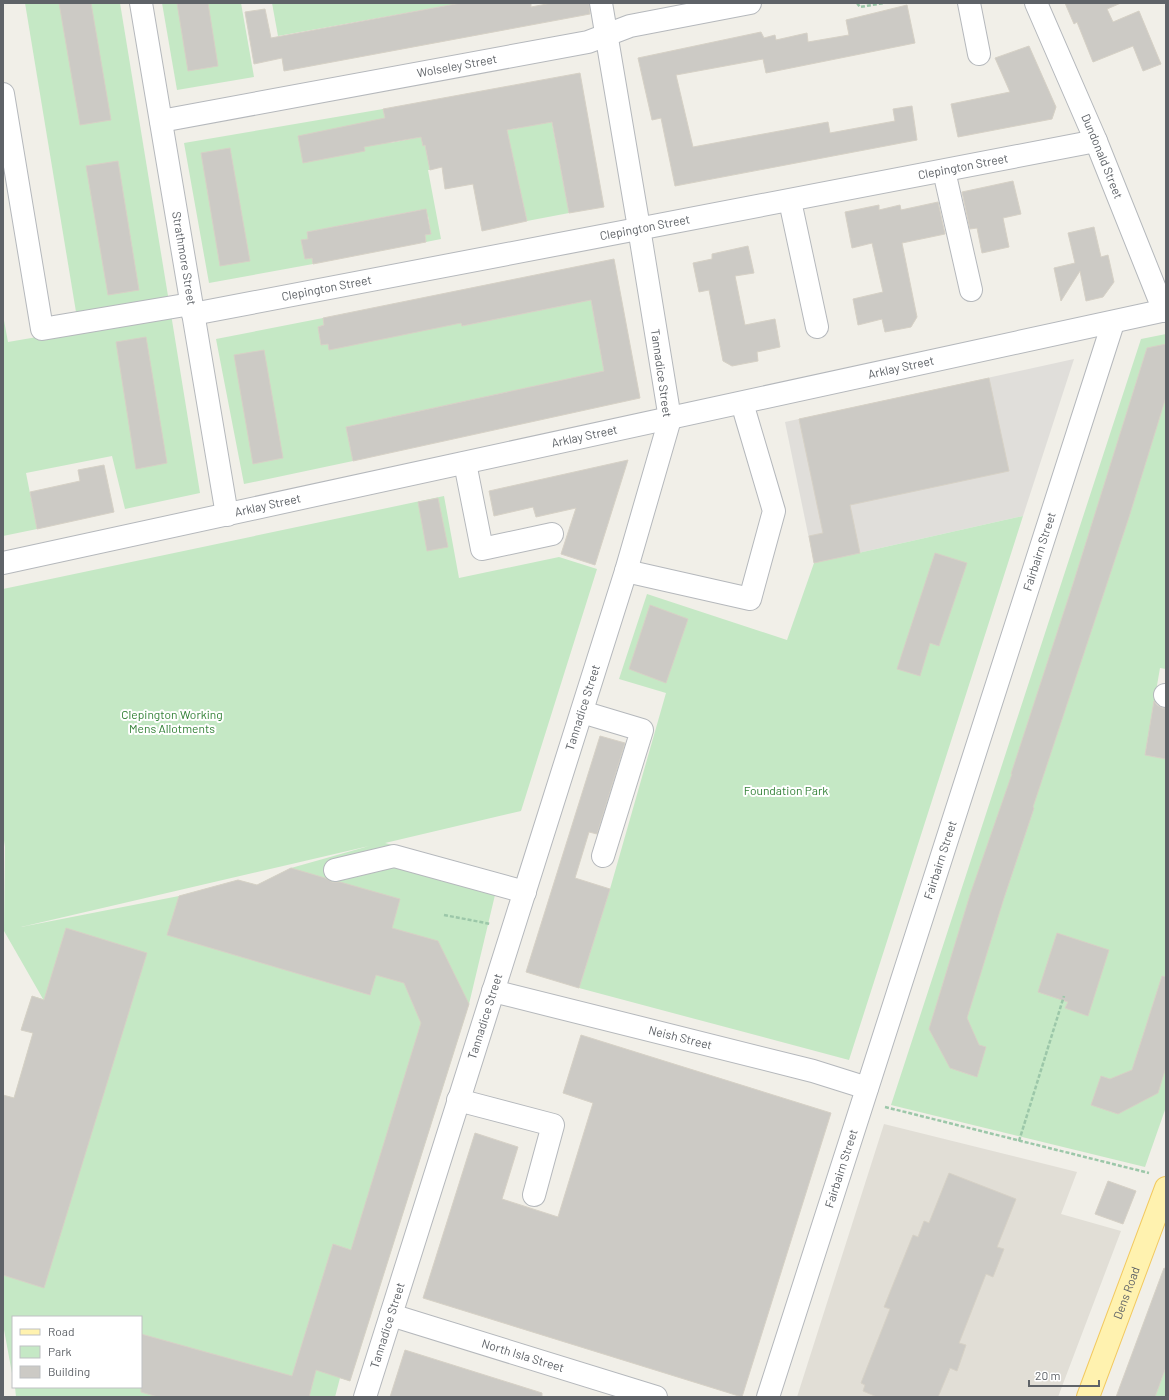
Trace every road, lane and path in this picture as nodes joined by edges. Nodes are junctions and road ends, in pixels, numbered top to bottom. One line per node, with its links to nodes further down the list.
1 (140, 3): 11 (street, Strathmore Street)
2 (601, 3): 8 (street, Tannadice Street)
3 (750, 3): 8 (street, Wolseley Street)
4 (857, 3): 5 (path)
5 (884, 3)
6 (969, 3): 9 (street)
7 (1036, 3): 12 (street, Dundonald Street)
8 (606, 35): 11 (street, Wolseley Street); 16 (street, Tannadice Street)
9 (979, 54)
10 (3, 94): 13 (street)
11 (161, 121): 18 (street, Strathmore Street)
12 (1096, 141): 14 (street, Clepington Street); 19 (street, Dundonald Street)
13 (9, 164): 18 (street, Clepington Street)
14 (944, 171): 15 (street, Clepington Street); 17 (street)
15 (790, 201): 16 (street, Clepington Street); 21 (street)
16 (639, 228): 18 (street, Clepington Street); 23 (street, Tannadice Street)
17 (971, 290)
18 (192, 309): 25 (street, Strathmore Street)
19 (1165, 311): 20 (street, Arklay Street)
20 (1113, 323): 22 (street, Arklay Street); 37 (street, Fairbairn Street)
21 (817, 327)
22 (742, 403): 23 (street, Arklay Street); 28 (street)
23 (670, 419): 24 (street, Arklay Street); 28 (street, Tannadice Street)
24 (465, 463): 25 (street, Arklay Street); 26 (street)
25 (227, 515): 27 (street, Arklay Street)
26 (552, 534)
27 (3, 563)
28 (626, 571): 29 (street, Tannadice Street)
29 (582, 712): 30 (street); 32 (street, Tannadice Street)
30 (603, 856)
31 (335, 870): 32 (street)
32 (525, 892): 34 (street, Tannadice Street)
33 (444, 915): 34 (path)
34 (513, 929): 35 (street, Tannadice Street)
35 (493, 991): 37 (street, Neish Street); 38 (street, Tannadice Street)
36 (1064, 996): 39 (path)
37 (865, 1095): 39 (path); 46 (street, Fairbairn Street)
38 (458, 1100): 41 (street); 43 (street, Tannadice Street)
39 (1019, 1140): 40 (path)
40 (1160, 1181): 42 (main road, Dens Road)
41 (534, 1195)
42 (1162, 1213): 47 (main road, Dens Road)
43 (391, 1315): 44 (street, Tannadice Street); 45 (street, North Isla Street)
44 (365, 1397)
45 (656, 1397)
46 (768, 1397)
47 (1088, 1397)

